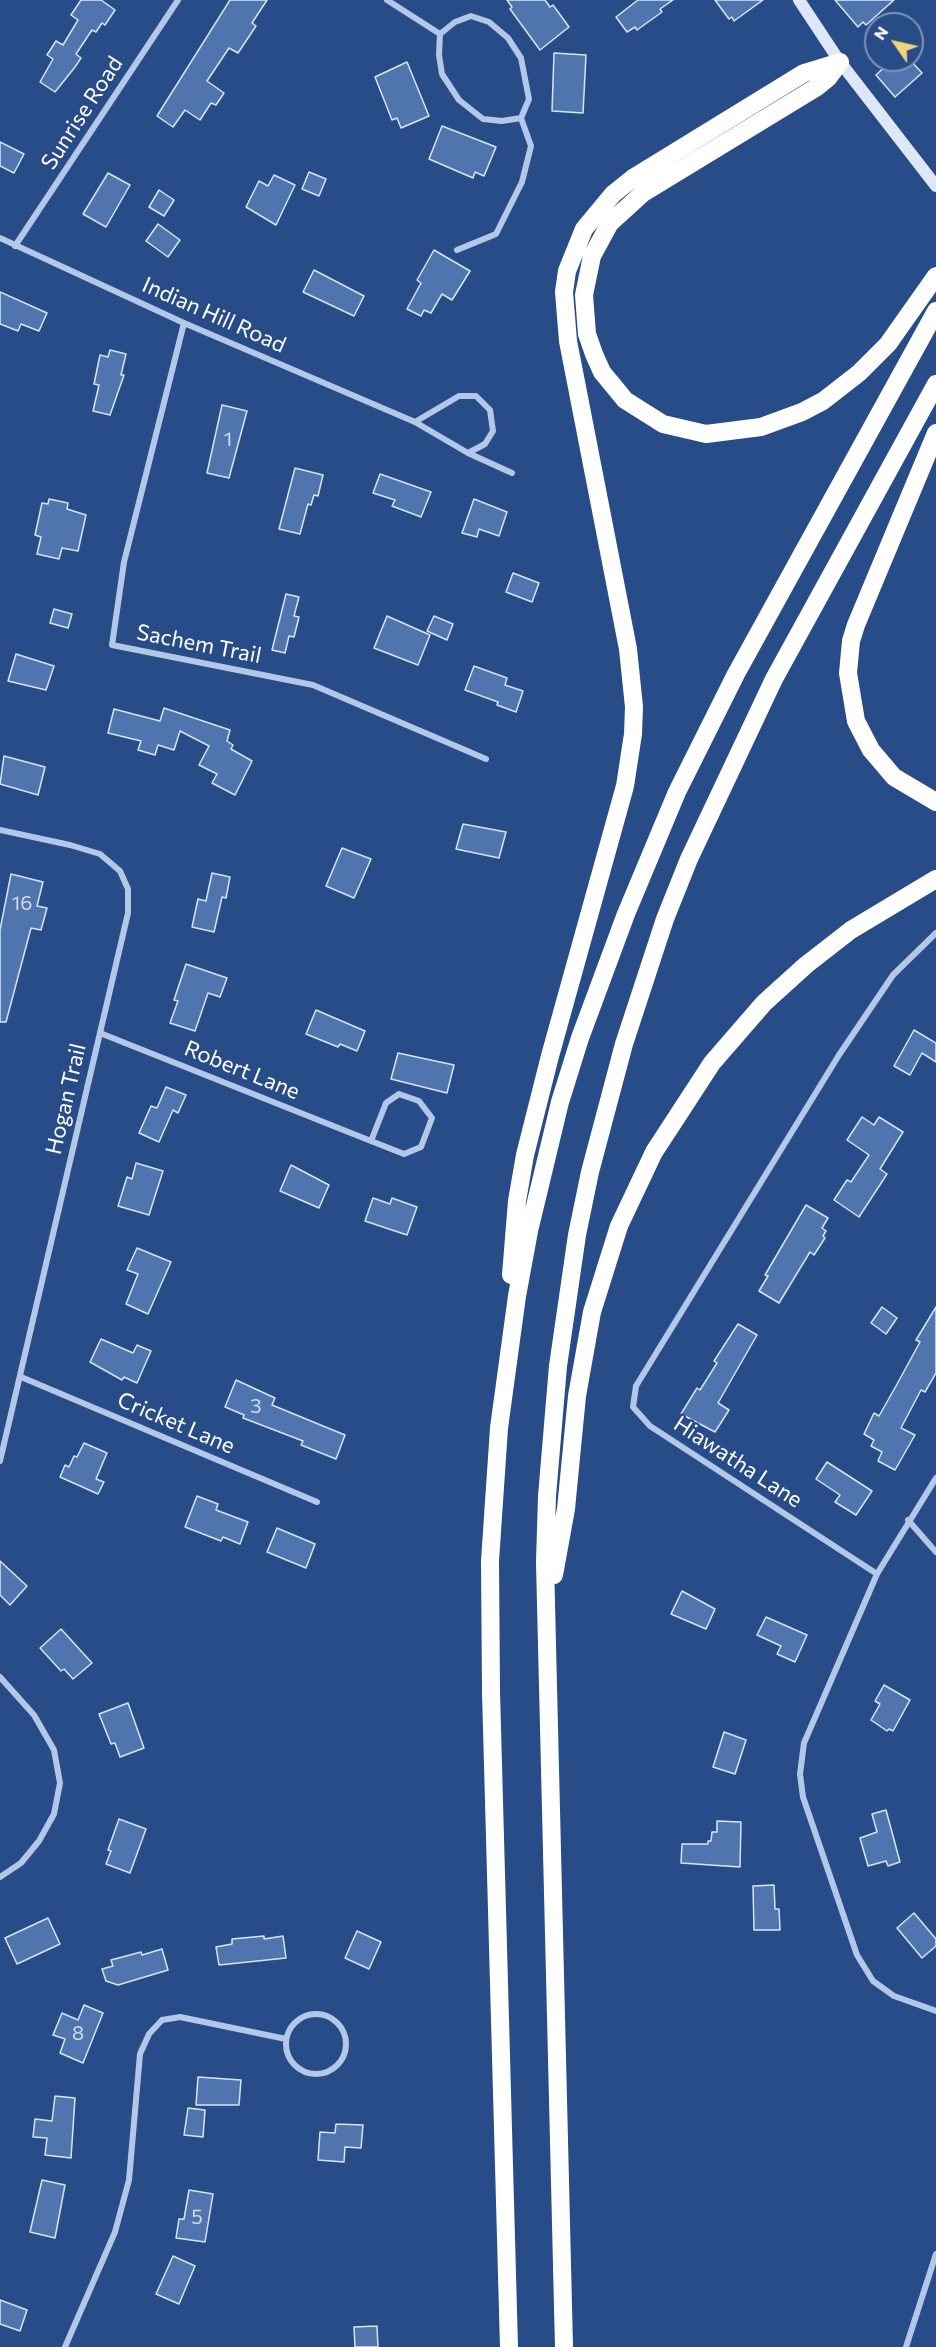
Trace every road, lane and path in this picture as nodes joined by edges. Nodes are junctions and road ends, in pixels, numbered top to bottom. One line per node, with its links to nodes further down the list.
1 (178, 0): 9 (street, Sunrise Road)
2 (387, 0): 4 (street)
3 (799, 0): 5 (main road)
4 (440, 33): 6 (street); 6 (street)
5 (840, 62): 7 (main road); 11 (highway); 26 (highway)
6 (521, 118): 10 (street)
7 (936, 186)
8 (0, 238): 9 (street, Indian Hill Road)
9 (15, 246): 13 (street, Indian Hill Road)
10 (457, 250)
11 (936, 276)
12 (936, 310): 26 (highway)
13 (184, 323): 15 (street, Indian Hill Road); 19 (street, Sachem Trail)
14 (936, 384): 34 (highway)
15 (415, 422): 17 (street, Indian Hill Road); 17 (street)
16 (936, 433): 20 (highway)
17 (468, 453): 18 (street, Indian Hill Road)
18 (512, 473)
19 (486, 759)
20 (936, 802)
21 (0, 830): 24 (street, Hogan Trail)
22 (936, 879): 34 (highway)
23 (936, 933): 33 (street, Hiawatha Lane)
24 (100, 1033): 25 (street, Robert Lane); 27 (street, Hogan Trail)
25 (371, 1141): 25 (street, Robert Lane)
26 (507, 1362): 41 (highway)
27 (21, 1377): 28 (street, Hogan Trail); 30 (street, Cricket Lane)
28 (0, 1461)
29 (936, 1478): 31 (street)
30 (317, 1502)
31 (908, 1520): 32 (street); 33 (street)
32 (936, 1552)
33 (877, 1574): 37 (street)
34 (546, 1627): 42 (highway)
35 (0, 1677): 36 (street)
36 (0, 1877)
37 (936, 2011)
38 (286, 2039): 38 (street); 40 (street)
39 (936, 2254): 43 (street)
40 (66, 2347)
41 (509, 2347)
42 (564, 2347)
43 (906, 2347)

